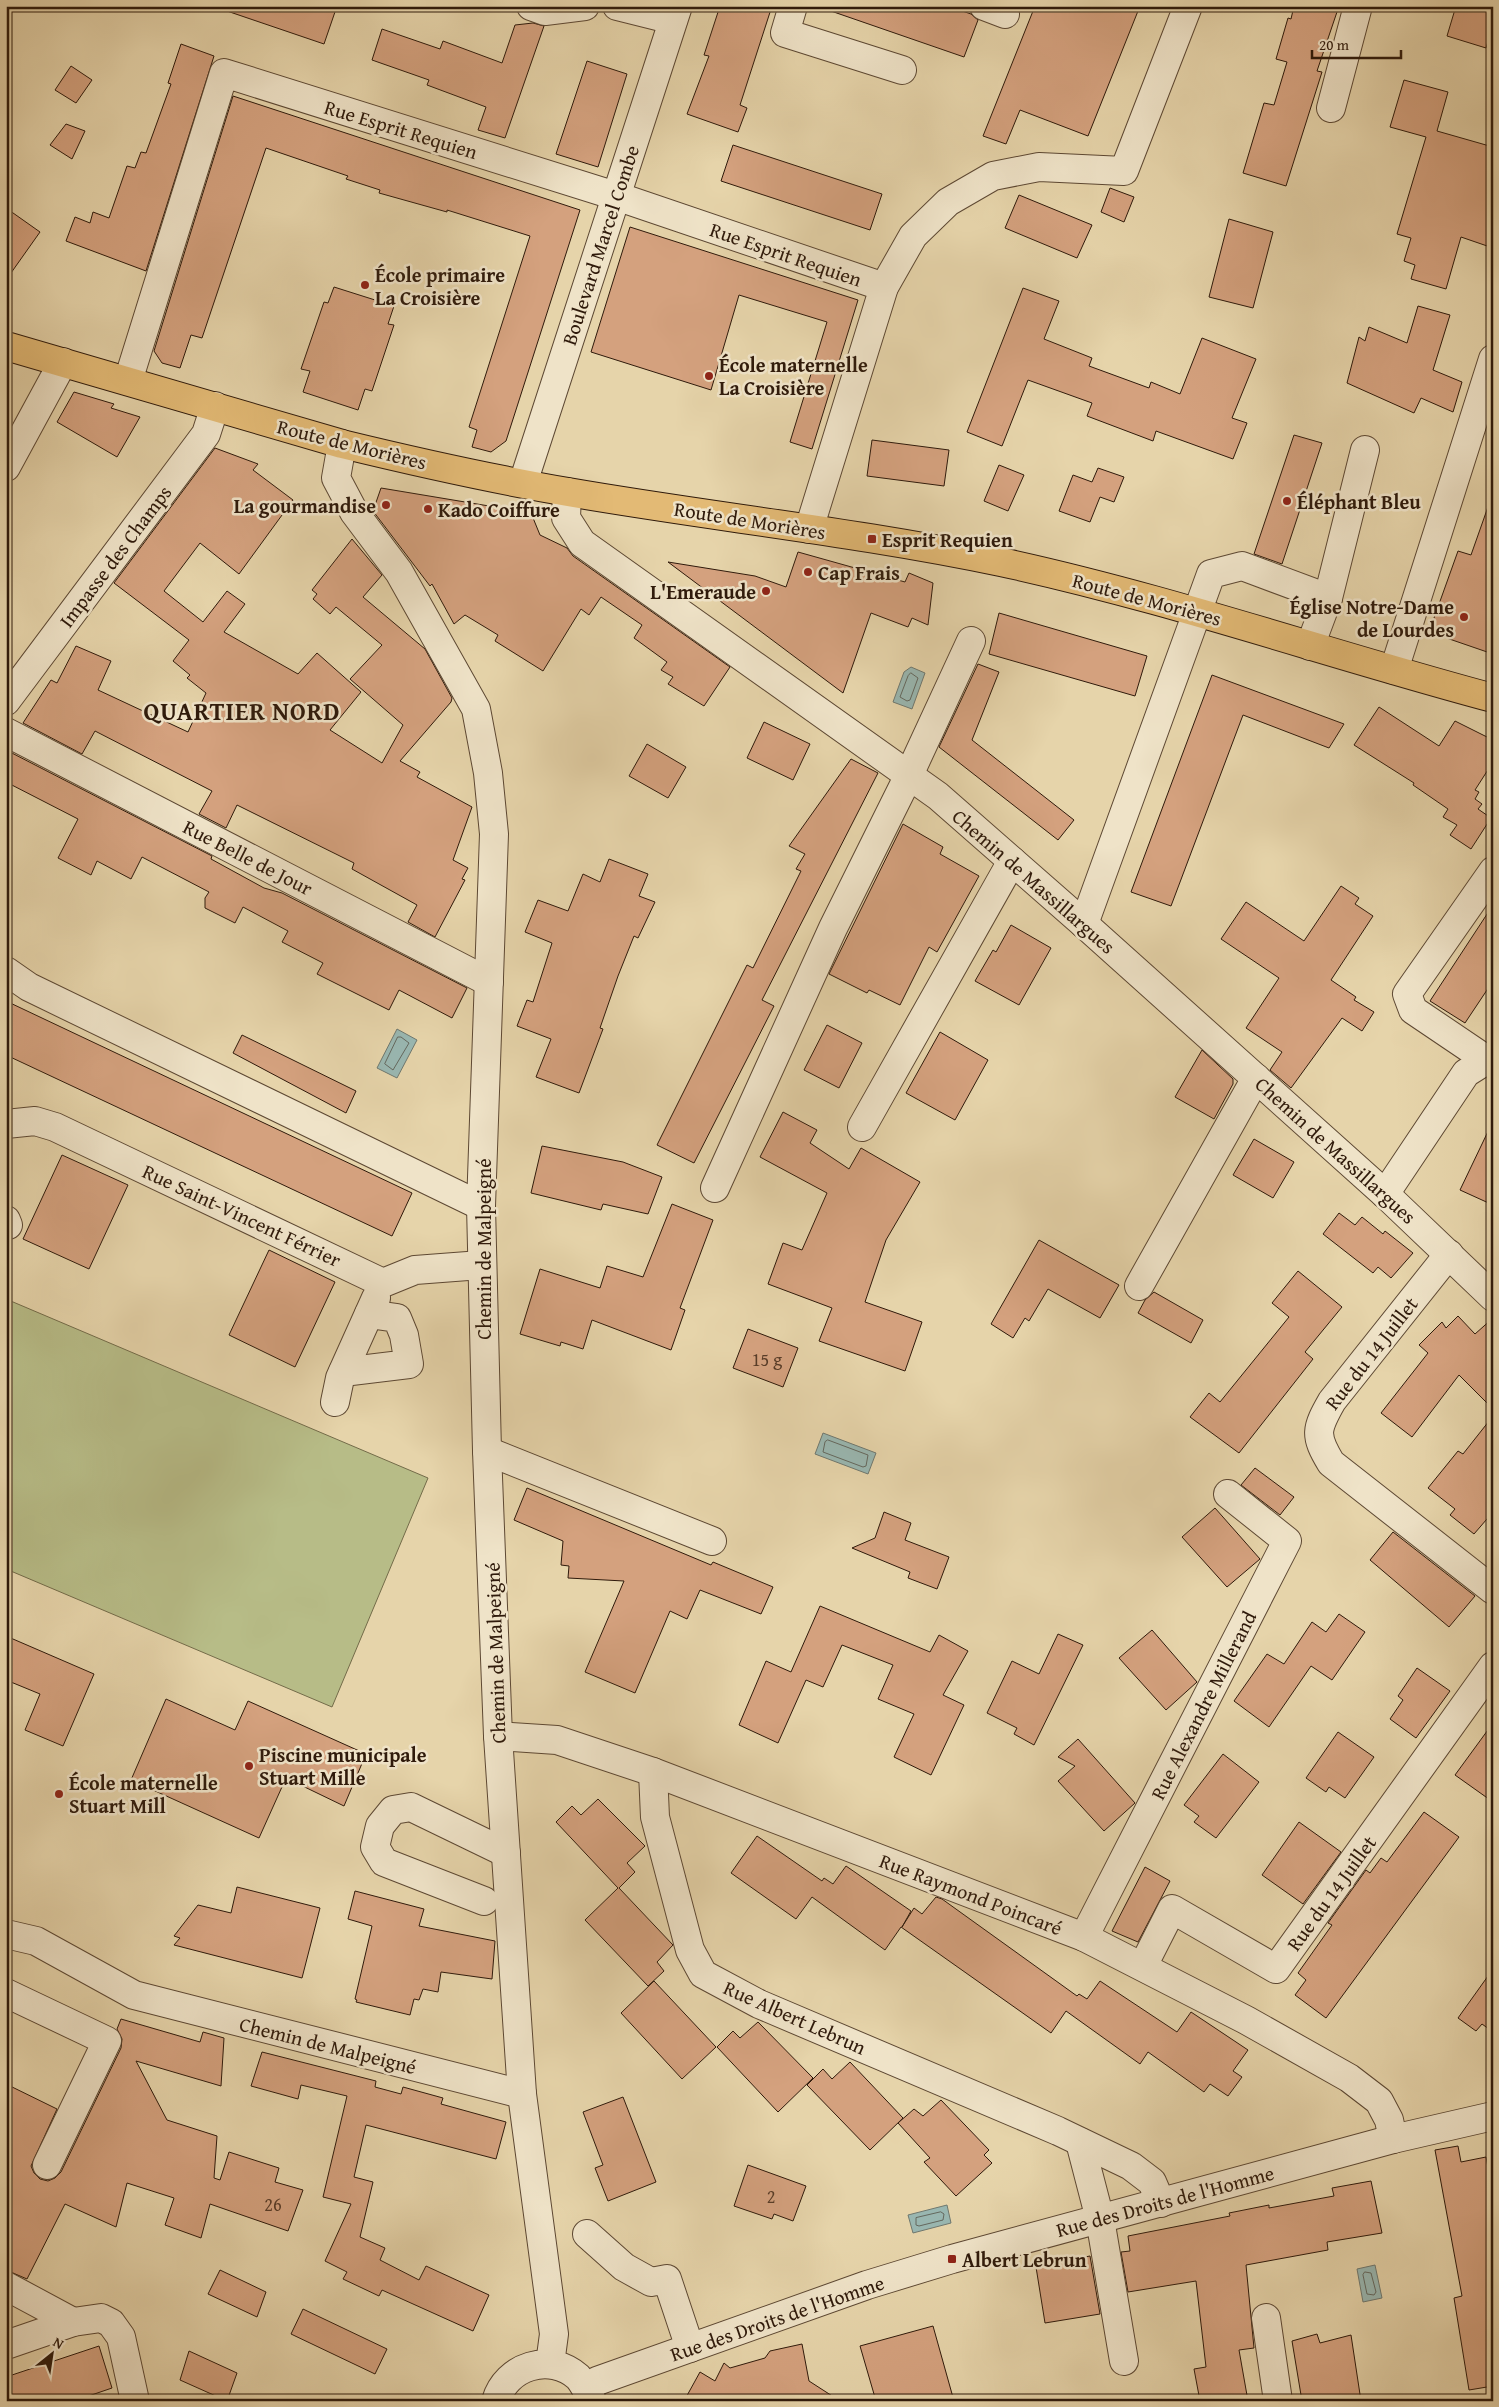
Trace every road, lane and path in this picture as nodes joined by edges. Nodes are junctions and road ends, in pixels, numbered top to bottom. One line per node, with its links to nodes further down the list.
1 (530, 6): 2 (street)
2 (585, 6)
3 (617, 6): 7 (street)
4 (793, 6): 8 (street)
5 (1188, 6): 11 (street)
6 (1358, 6): 9 (street)
7 (676, 13): 10 (street, Boulevard Marcel Combe)
8 (902, 70)
9 (1331, 108)
10 (616, 196): 11 (street, Rue Esprit Requien); 15 (street, Rue Esprit Requien); 20 (street, Boulevard Marcel Combe)
11 (884, 288): 22 (street)
12 (6, 346): 14 (main road, Route de Morières)
13 (1493, 359): 27 (street)
14 (63, 362): 15 (main road, Route de Morières); 19 (street)
15 (128, 381): 16 (main road, Route de Morières)
16 (215, 406): 17 (main road, Route de Morières); 29 (street, Impasse des Champs)
17 (342, 444): 20 (main road, Route de Morières); 36 (street, Chemin de Malpeigné)
18 (1365, 450): 23 (street)
19 (6, 467)
20 (523, 483): 21 (main road, Route de Morières)
21 (566, 492): 22 (main road, Route de Morières); 31 (street, Chemin de Massillargues)
22 (809, 529): 24 (main road, Route de Morières)
23 (1328, 598): 24 (street); 26 (street)
24 (1197, 611): 26 (main road, Route de Morières); 34 (street)
25 (971, 641): 31 (street)
26 (1310, 646): 27 (main road, Route de Morières)
27 (1394, 670): 28 (main road, Route de Morières)
28 (1493, 698)
29 (6, 702)
30 (6, 732): 36 (street, Rue Belle de Jour)
31 (908, 776): 32 (street, Chemin de Massillargues); 41 (street)
32 (1012, 861): 34 (street, Chemin de Massillargues); 40 (street)
33 (1493, 871): 37 (street)
34 (1084, 924): 38 (street, Chemin de Massillargues)
35 (6, 971): 43 (street)
36 (489, 982): 43 (street, Chemin de Malpeigné)
37 (1490, 1058): 42 (street)
38 (1256, 1078): 42 (street, Chemin de Massillargues); 47 (street)
39 (6, 1124): 46 (street, Rue Saint-Vincent Férrier)
40 (862, 1127)
41 (715, 1188)
42 (1385, 1194): 44 (street, Chemin de Massillargues)
43 (480, 1206): 45 (street, Chemin de Malpeigné)
44 (1449, 1254): 48 (street, Chemin de Massillargues); 55 (street, Rue du 14 Juillet)
45 (481, 1265): 46 (street); 52 (street, Chemin de Malpeigné)
46 (383, 1283): 49 (street)
47 (1139, 1286)
48 (1492, 1296)
49 (369, 1314): 50 (street); 50 (street)
50 (343, 1372): 51 (street)
51 (335, 1402)
52 (487, 1451): 54 (street); 57 (street, Chemin de Malpeigné)
53 (1228, 1494): 62 (street, Rue Alexandre Millerand)
54 (712, 1541)
55 (1493, 1590)
56 (1493, 1666): 63 (street, Rue du 14 Juillet)
57 (498, 1736): 58 (street, Rue Raymond Poincaré); 59 (street, Chemin de Malpeigné)
58 (653, 1772): 62 (street, Rue Raymond Poincaré); 68 (street, Rue Albert Lebrun)
59 (506, 1853): 60 (street); 65 (street, Chemin de Malpeigné)
60 (484, 1901)
61 (6, 1934): 65 (street, Chemin de Malpeigné)
62 (1084, 1937): 63 (street, Rue Raymond Poincaré)
63 (1143, 1966): 67 (street, Rue Raymond Poincaré)
64 (6, 1993): 69 (street)
65 (522, 2094): 79 (street, Chemin de Malpeigné)
66 (1493, 2116): 67 (street, Rue des Droits de l'Homme)
67 (1393, 2139): 70 (street, Rue des Droits de l'Homme)
68 (1080, 2142): 70 (street, Rue Albert Lebrun); 71 (street)
69 (47, 2165)
70 (1161, 2203): 71 (street, Rue des Droits de l'Homme)
71 (1100, 2219): 77 (street, Rue des Droits de l'Homme); 78 (street)
72 (588, 2234): 77 (street)
73 (6, 2286): 75 (street)
74 (1266, 2318): 83 (street)
75 (73, 2322): 76 (street); 81 (street)
76 (6, 2345)
77 (690, 2348): 80 (street, Rue des Droits de l'Homme)
78 (1124, 2361)
79 (550, 2364): 80 (street); 82 (street)
80 (590, 2395)
81 (135, 2401)
82 (496, 2401)
83 (1278, 2401)

